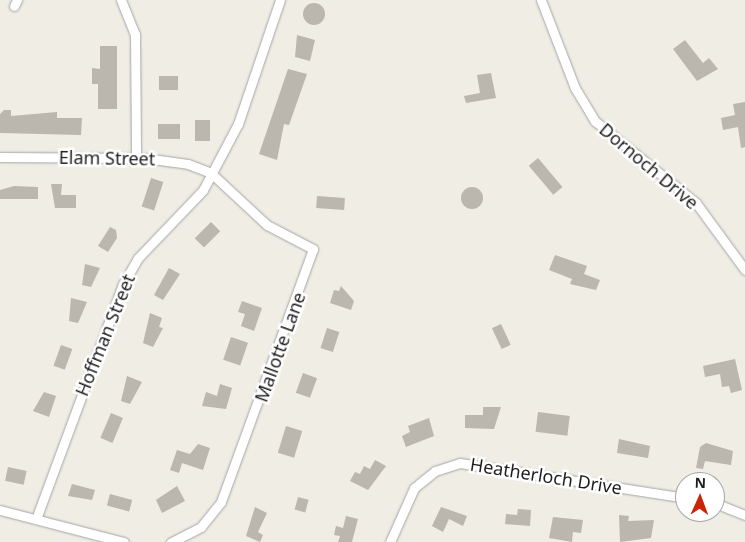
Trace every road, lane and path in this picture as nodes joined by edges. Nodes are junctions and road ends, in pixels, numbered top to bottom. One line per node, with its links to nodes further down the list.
1 (121, 0): 5 (street)
2 (280, 0): 6 (street, Hoffman Street)
3 (541, 0): 7 (street, Dornoch Drive)
4 (0, 157): 5 (street, Elam Street)
5 (136, 158): 6 (street, Elam Street)
6 (211, 173): 12 (street, Hoffman Street); 14 (street, Mallotte Lane)
7 (745, 270)
8 (675, 496): 15 (street, Heatherloch Drive)
9 (725, 507): 11 (street)
10 (0, 510): 12 (street)
11 (745, 515)
12 (36, 519): 13 (street)
13 (124, 542)
14 (171, 542)
15 (390, 542)

